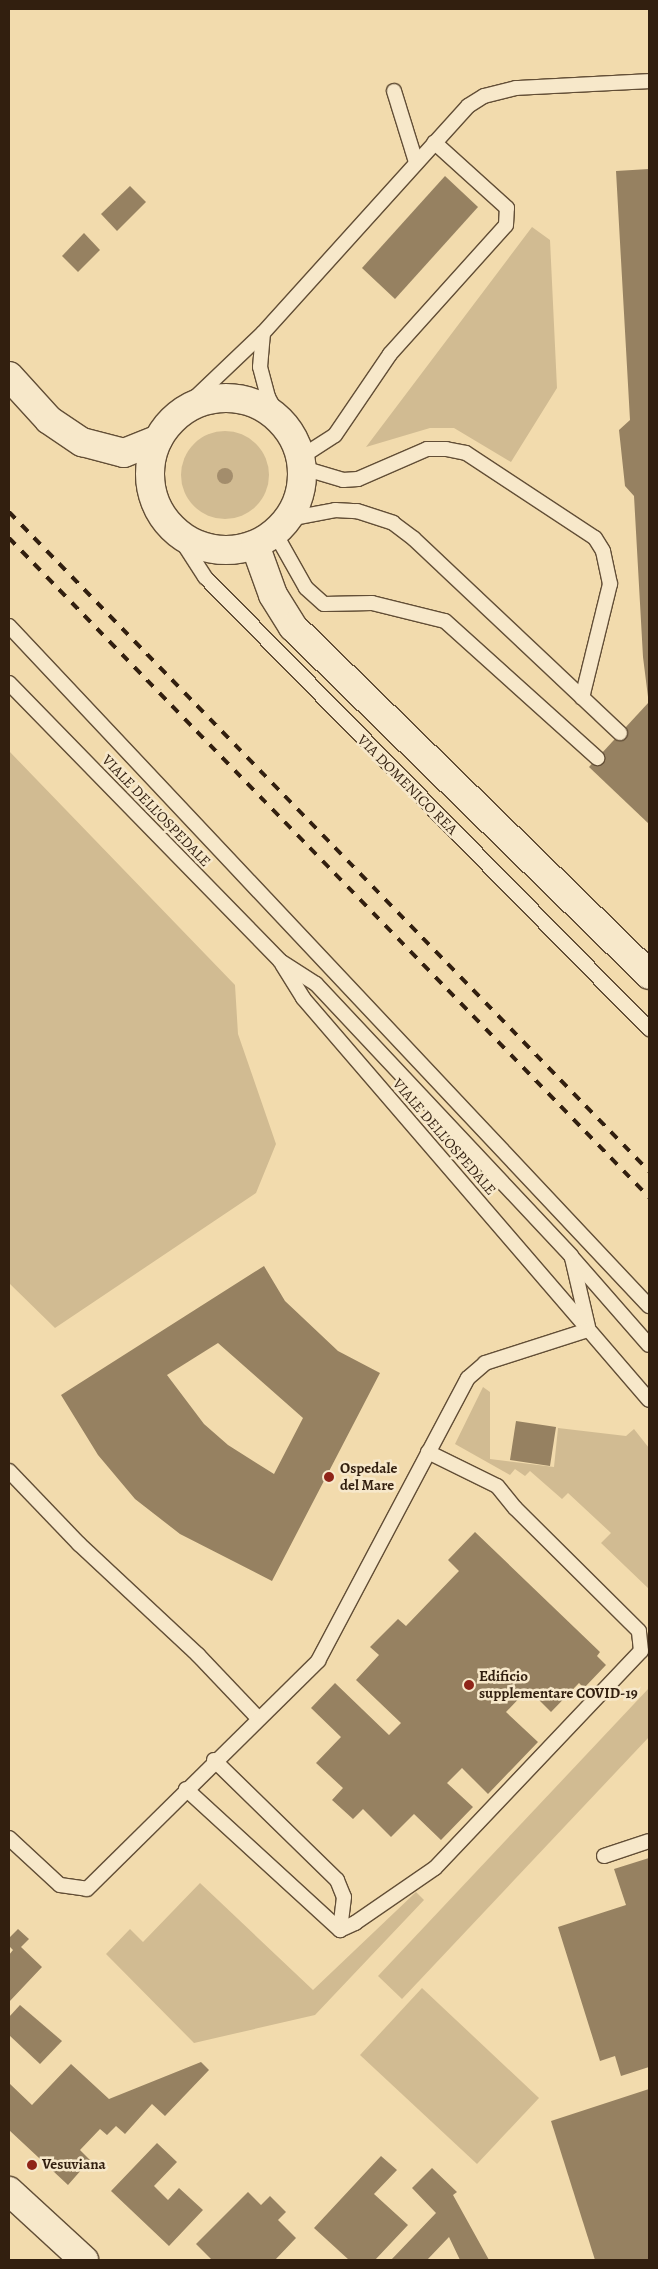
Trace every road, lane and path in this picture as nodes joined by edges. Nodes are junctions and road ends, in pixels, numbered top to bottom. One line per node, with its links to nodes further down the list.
1 (649, 81): 3 (lane)
2 (394, 90): 4 (lane)
3 (434, 142): 4 (lane); 10 (lane)
4 (416, 162): 5 (lane)
5 (263, 333): 7 (lane); 8 (lane)
6 (9, 376): 9 (street)
7 (181, 411): 8 (street); 9 (street)
8 (281, 421): 10 (street)
9 (158, 439): 11 (street)
10 (302, 463): 12 (street); 15 (lane)
11 (176, 532): 12 (street); 20 (lane, VIA DOMENICO REA)
12 (273, 532): 15 (lane); 17 (lane); 19 (street)
13 (9, 626): 22 (lane)
14 (9, 683): 18 (lane, VIALE DELL'OSPEDALE)
15 (582, 698): 16 (lane)
16 (620, 733)
17 (597, 758)
18 (280, 961): 21 (lane, VIALE DELL'OSPEDALE); 23 (lane, VIALE DELL'OSPEDALE)
19 (649, 976)
20 (649, 1029)
21 (571, 1256): 23 (lane, VIALE DELL'OSPEDALE); 24 (lane, VIALE DELL'OSPEDALE)
22 (649, 1306)
23 (588, 1330): 25 (lane, VIALE DELL'OSPEDALE); 26 (lane)
24 (649, 1344)
25 (649, 1400)
26 (428, 1452): 28 (lane); 34 (lane)
27 (9, 1471): 28 (lane)
28 (258, 1718): 29 (lane)
29 (214, 1760): 30 (lane); 34 (lane)
30 (186, 1789): 31 (lane); 34 (lane)
31 (9, 1838)
32 (649, 1841): 33 (lane)
33 (604, 1856)
34 (340, 1930)
35 (9, 2191): 36 (street)
36 (84, 2260)

